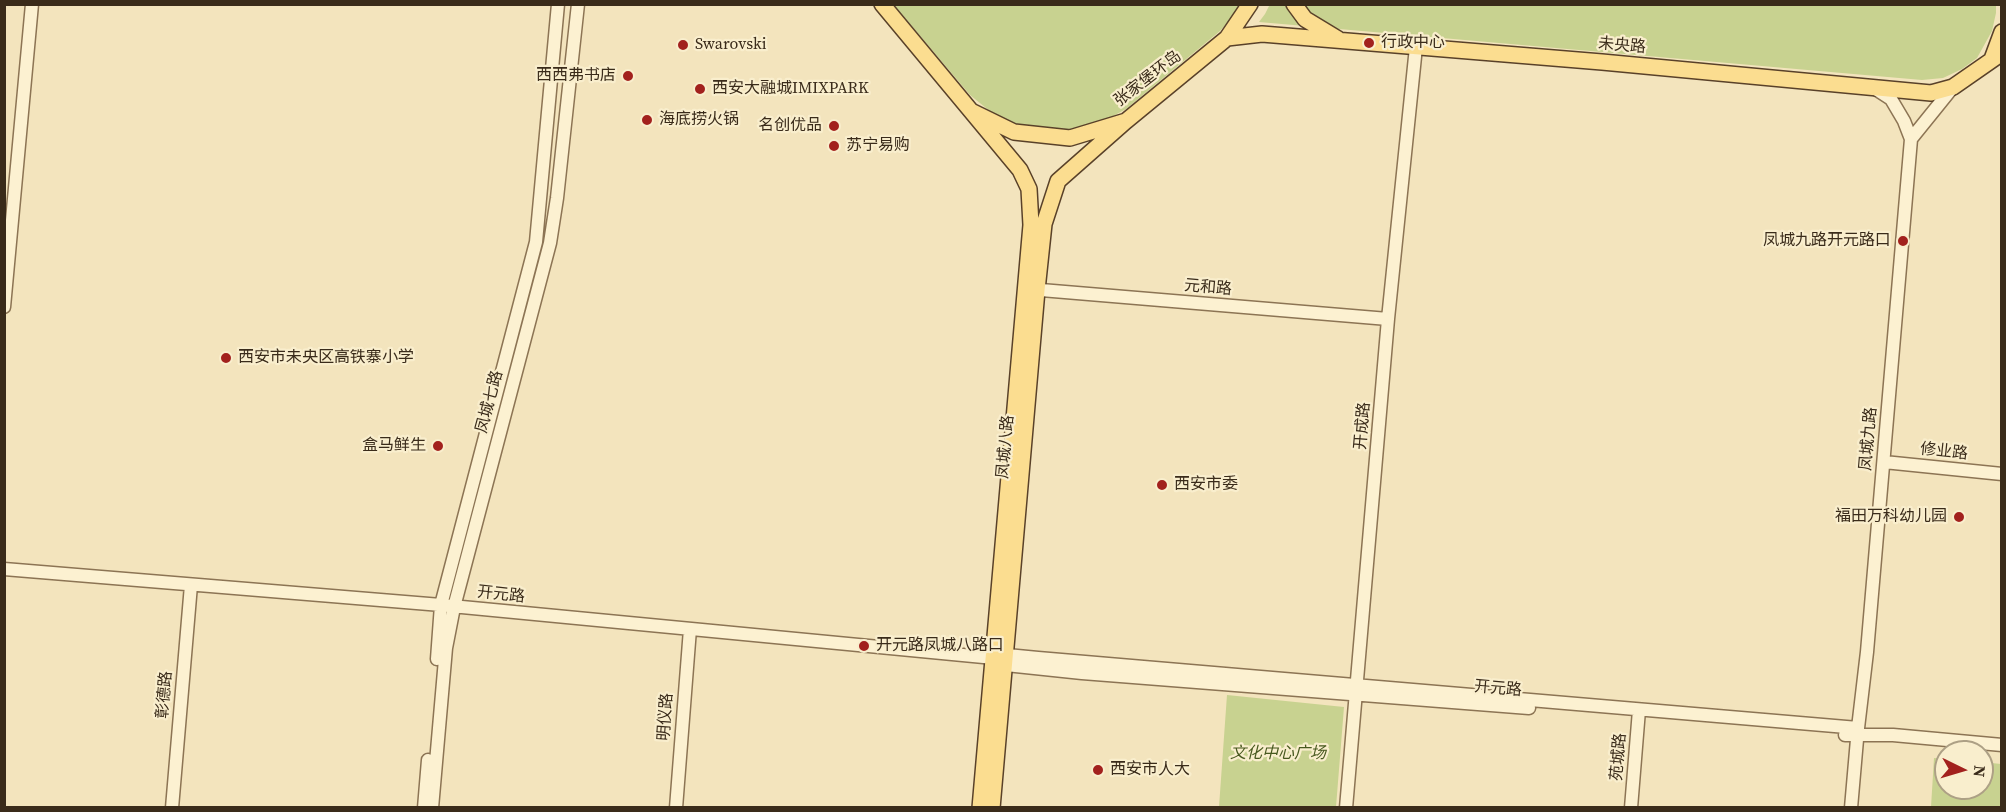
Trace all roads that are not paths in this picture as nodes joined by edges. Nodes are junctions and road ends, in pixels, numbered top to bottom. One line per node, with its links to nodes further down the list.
1 (32, 4): 18 (street)
2 (558, 4): 24 (street, 凤城七路)
3 (578, 4): 24 (street, 凤城七路)
4 (1250, 4): 8 (main road, 张家堡环岛)
5 (1294, 4): 9 (main road)
6 (882, 5): 14 (main road, 张家堡环岛)
7 (2001, 33): 11 (main road)
8 (1227, 38): 9 (main road, 未央路); 15 (main road, 张家堡环岛)
9 (1341, 41): 10 (main road, 未央路)
10 (1416, 47): 12 (main road, 未央路); 19 (street, 开成路)
11 (1997, 56): 13 (main road, 未央路)
12 (1873, 87): 13 (main road, 未央路); 16 (street)
13 (1953, 87): 16 (street)
14 (971, 111): 15 (main road, 张家堡环岛); 17 (main road, 凤城八路)
15 (1126, 121): 17 (main road, 凤城八路)
16 (1911, 139): 20 (street, 凤城九路)
17 (1031, 289): 19 (street, 元和路); 26 (main road, 凤城八路)
18 (4, 307)
19 (1388, 320): 27 (street, 开成路)
20 (1884, 462): 21 (street, 修业路); 29 (street, 凤城九路)
21 (2001, 474)
22 (4, 569): 23 (street, 开元路)
23 (191, 585): 24 (street, 开元路); 31 (street, 彰德路)
24 (448, 606): 25 (street, 开元路); 32 (street, 凤城七路); 33 (street, 凤城七路)
25 (690, 629): 26 (street, 开元路); 34 (street, 明仪路)
26 (1002, 660): 27 (street, 开元路); 35 (main road, 凤城八路); 36 (main road, 凤城八路)
27 (1356, 689): 28 (street, 开元路); 37 (street, 开成路)
28 (1639, 714): 29 (street, 开元路); 38 (street, 苑城路)
29 (1857, 732): 30 (street, 开元路); 39 (street, 凤城九路)
30 (2001, 745)
31 (172, 807)
32 (424, 807)
33 (432, 807)
34 (676, 807)
35 (980, 807)
36 (992, 807)
37 (1346, 807)
38 (1631, 807)
39 (1851, 807)

